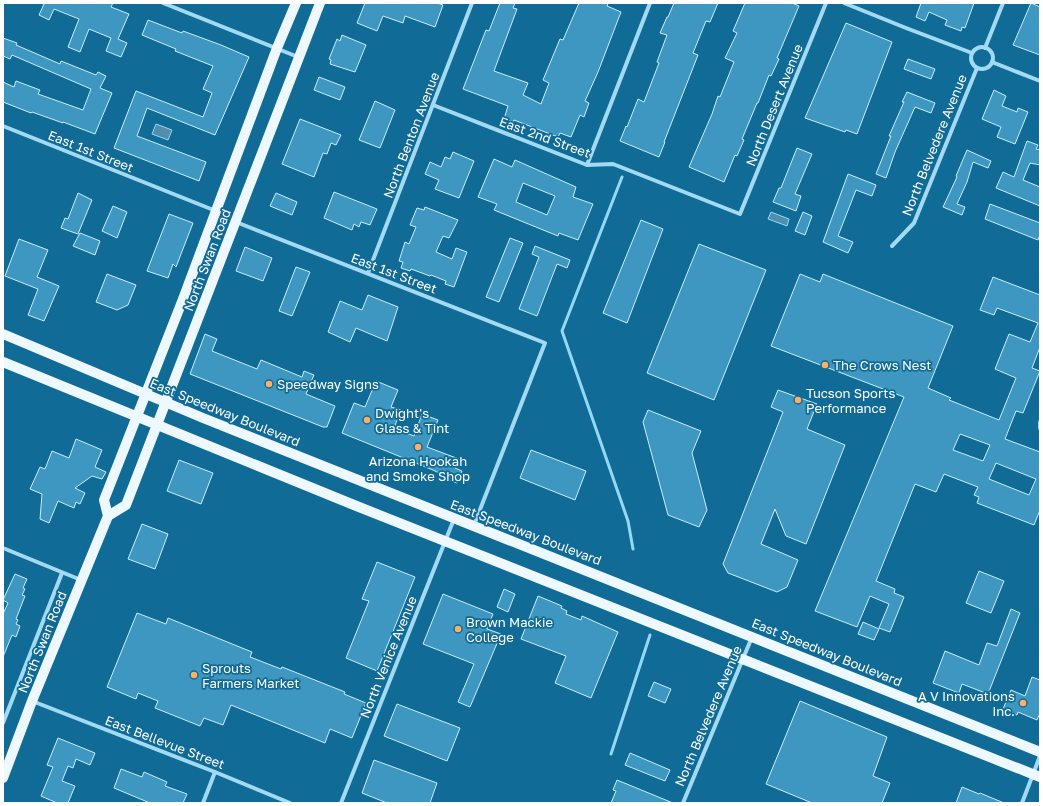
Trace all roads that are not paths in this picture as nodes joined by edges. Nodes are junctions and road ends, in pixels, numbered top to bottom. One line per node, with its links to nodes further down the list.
1 (163, 3): 9 (street)
2 (296, 3): 9 (main road, North Swan Road)
3 (320, 3): 12 (main road, North Swan Road)
4 (472, 3): 16 (street, North Benton Avenue)
5 (650, 3): 18 (street)
6 (826, 3): 20 (street, North Desert Avenue)
7 (844, 3): 11 (street)
8 (1003, 3): 10 (street)
9 (277, 48): 12 (street); 19 (main road, North Swan Road)
10 (985, 48): 11 (street); 13 (street)
11 (972, 53): 14 (street)
12 (299, 57): 21 (main road, North Swan Road)
13 (992, 62): 14 (street); 15 (street)
14 (977, 68): 22 (street, North Belvedere Avenue)
15 (1040, 81)
16 (433, 105): 18 (street, East 2nd Street); 23 (street, North Benton Avenue)
17 (3, 126): 19 (street, East 1st Street)
18 (587, 165): 20 (street, East 2nd Street)
19 (216, 212): 26 (main road, North Swan Road)
20 (740, 214)
21 (236, 222): 23 (street, East 1st Street); 27 (main road, North Swan Road)
22 (892, 246)
23 (368, 273): 34 (street, East 1st Street)
24 (3, 334): 26 (main road, East Speedway Boulevard)
25 (3, 362): 28 (main road)
26 (146, 394): 27 (main road, East Speedway Boulevard); 28 (main road, North Swan Road)
27 (166, 403): 30 (main road, North Swan Road); 33 (main road, East Speedway Boulevard)
28 (138, 417): 30 (main road); 32 (main road, North Swan Road)
29 (1040, 422): 31 (street)
30 (157, 425): 32 (main road, North Swan Road); 35 (main road)
31 (1040, 428)
32 (108, 516): 38 (main road, North Swan Road)
33 (454, 518): 34 (main road, East Speedway Boulevard); 35 (street, North Venice Avenue)
34 (474, 526): 39 (main road, East Speedway Boulevard)
35 (445, 541): 40 (main road); 50 (street, North Venice Avenue)
36 (3, 548): 37 (street)
37 (62, 573): 38 (street); 42 (street, North Swan Road)
38 (81, 580): 41 (main road, North Swan Road)
39 (752, 636): 40 (street, North Belvedere Avenue); 43 (main road, East Speedway Boulevard)
40 (743, 660): 46 (main road); 51 (street, North Belvedere Avenue)
41 (32, 701): 45 (street, East Bellevue Street); 47 (main road, North Swan Road)
42 (3, 723)
43 (1040, 752)
44 (1040, 756): 46 (street)
45 (215, 772): 48 (street); 49 (street, East Bellevue Street)
46 (1036, 776): 52 (street)
47 (3, 778)
48 (203, 803)
49 (290, 803)
50 (341, 803)
51 (683, 803)
52 (1022, 803)

